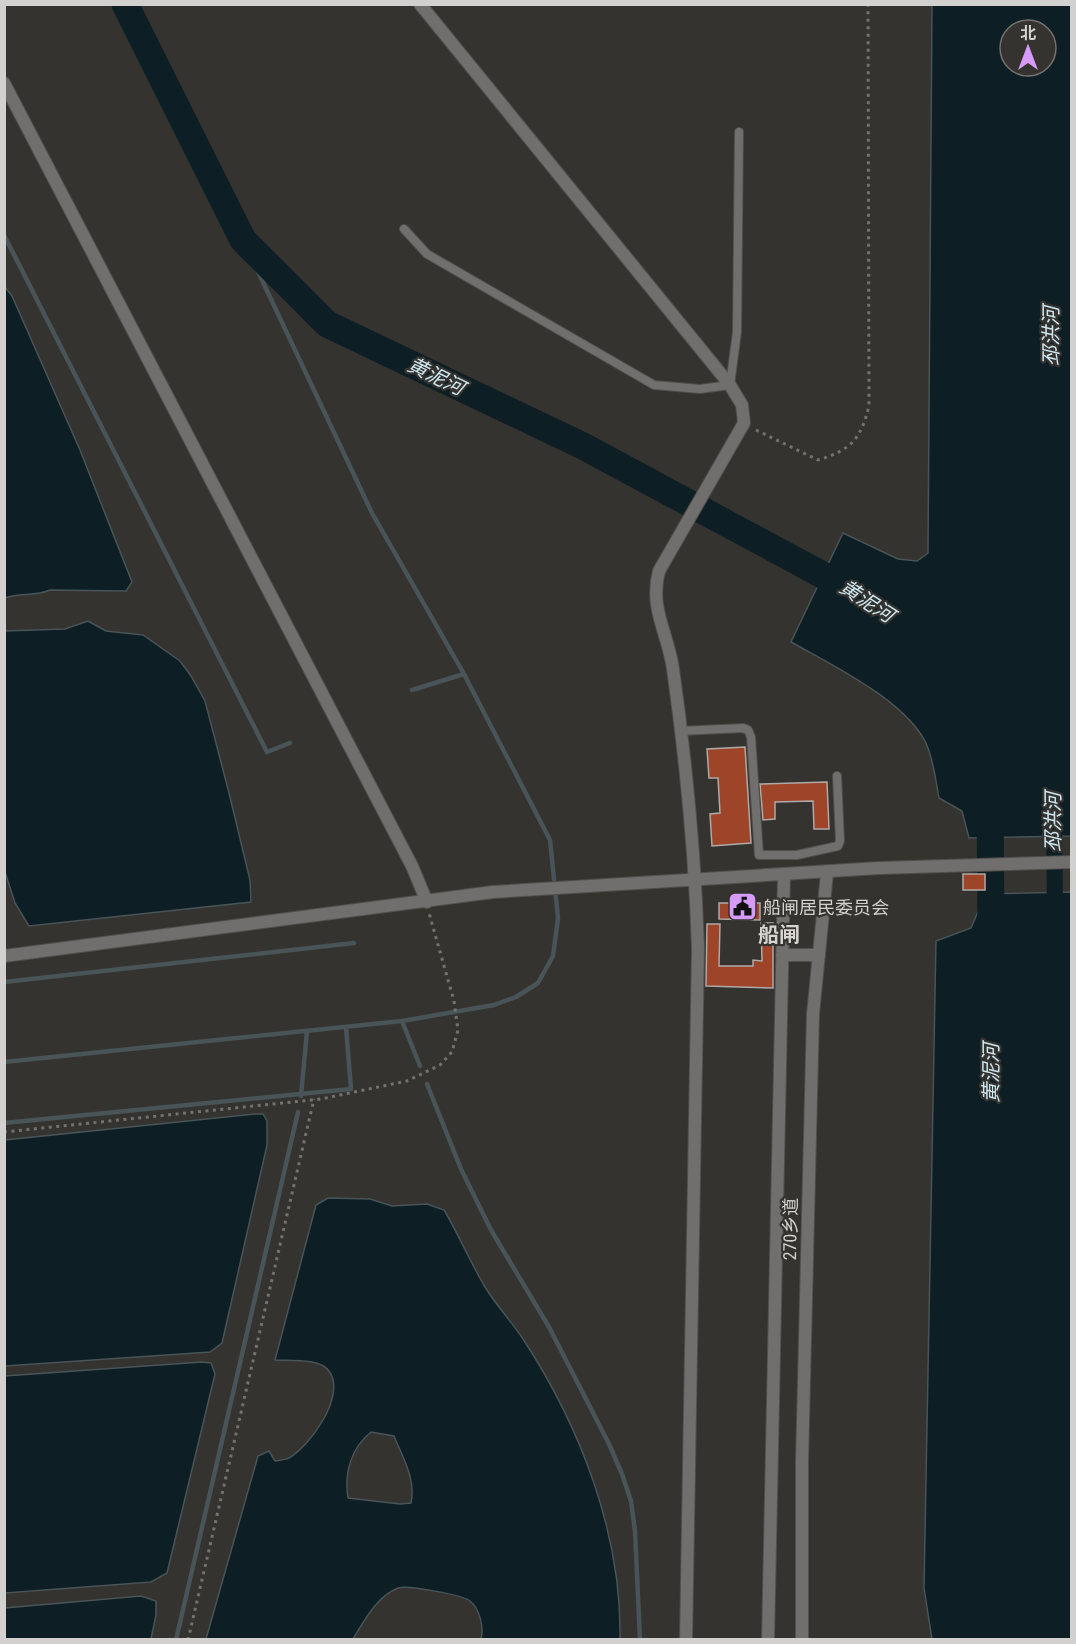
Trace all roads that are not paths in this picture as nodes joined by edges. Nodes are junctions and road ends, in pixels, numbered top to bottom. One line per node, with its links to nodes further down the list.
1 (420, 4): 5 (street)
2 (4, 83): 12 (street)
3 (739, 132): 5 (lane)
4 (404, 230): 5 (lane)
5 (730, 386): 6 (street)
6 (680, 731): 7 (lane); 11 (street)
7 (837, 776)
8 (1071, 862): 9 (street)
9 (827, 873): 10 (street); 14 (street, 270乡道)
10 (784, 875): 11 (street); 13 (street)
11 (696, 879): 12 (street); 16 (street)
12 (426, 902): 15 (street)
13 (782, 955): 14 (street); 17 (street)
14 (819, 955): 18 (street, 270乡道)
15 (4, 956)
16 (686, 1640)
17 (768, 1640)
18 (802, 1640)

